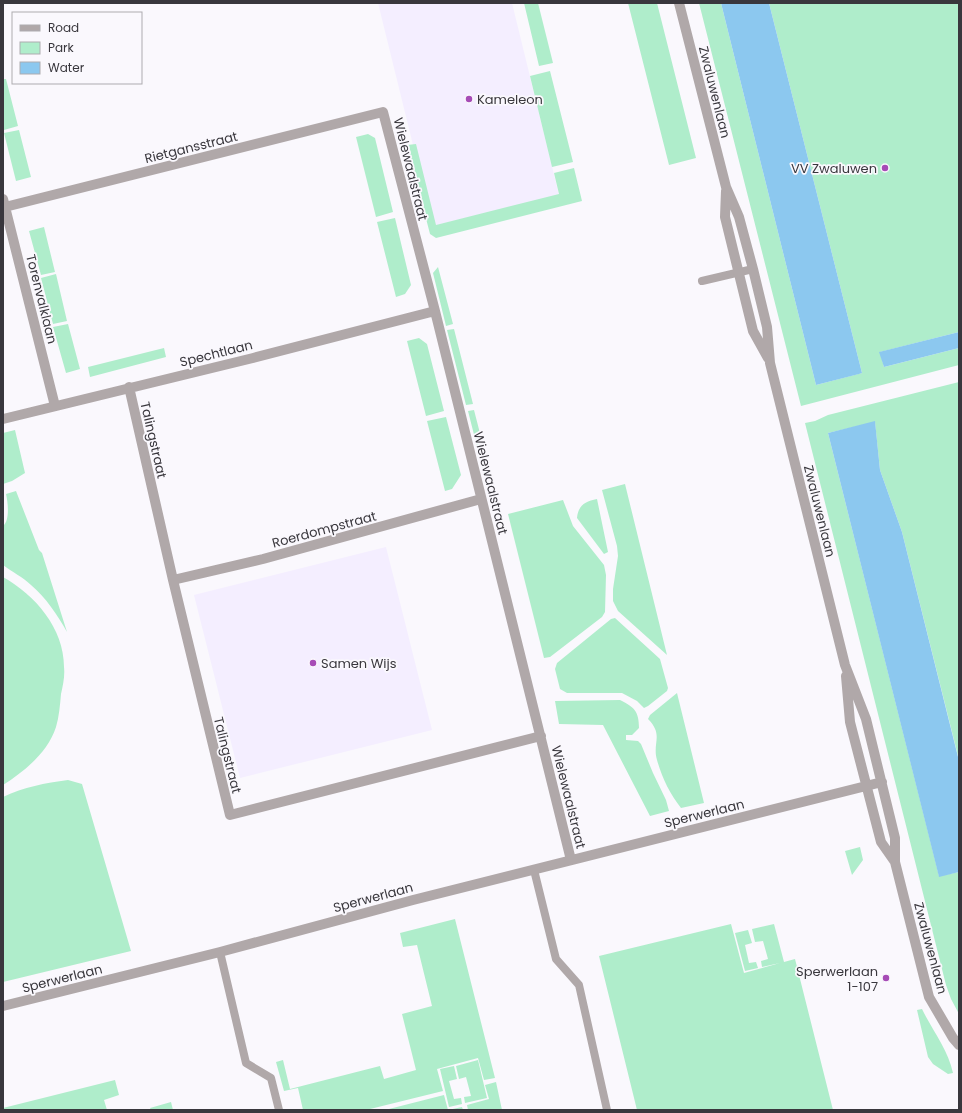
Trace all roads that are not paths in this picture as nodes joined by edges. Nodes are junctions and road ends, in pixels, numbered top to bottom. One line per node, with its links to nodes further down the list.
1 (680, 3): 3 (street, Zwaluwenlaan)
2 (383, 112): 4 (street, Rietgansstraat); 8 (street, Wielewaalstraat)
3 (726, 187): 5 (street, Zwaluwenlaan); 6 (street, Zwaluwenlaan)
4 (4, 203): 11 (street, Torenvalklaan)
5 (753, 269): 6 (lane); 9 (street, Zwaluwenlaan)
6 (739, 272): 7 (lane); 9 (street, Zwaluwenlaan)
7 (702, 281)
8 (435, 311): 10 (street, Spechtlaan); 13 (street, Wielewaalstraat)
9 (770, 363): 15 (street, Zwaluwenlaan)
10 (129, 388): 11 (street, Spechtlaan); 14 (street, Talingstraat)
11 (55, 406): 12 (street, Spechtlaan)
12 (3, 419)
13 (481, 499): 14 (street, Roerdompstraat); 16 (street, Wielewaalstraat)
14 (173, 580): 16 (street, Talingstraat)
15 (845, 665): 17 (street, Zwaluwenlaan); 18 (street, Zwaluwenlaan)
16 (541, 736): 19 (street, Wielewaalstraat)
17 (882, 782): 18 (street, Sperwerlaan); 20 (street, Zwaluwenlaan)
18 (866, 785): 19 (street, Sperwerlaan); 20 (street, Zwaluwenlaan)
19 (571, 860): 21 (street, Sperwerlaan)
20 (895, 862): 24 (street, Zwaluwenlaan)
21 (534, 870): 22 (street, Sperwerlaan); 26 (lane)
22 (220, 952): 23 (street, Sperwerlaan); 25 (lane)
23 (3, 1006)
24 (958, 1042)
25 (279, 1110)
26 (607, 1110)

